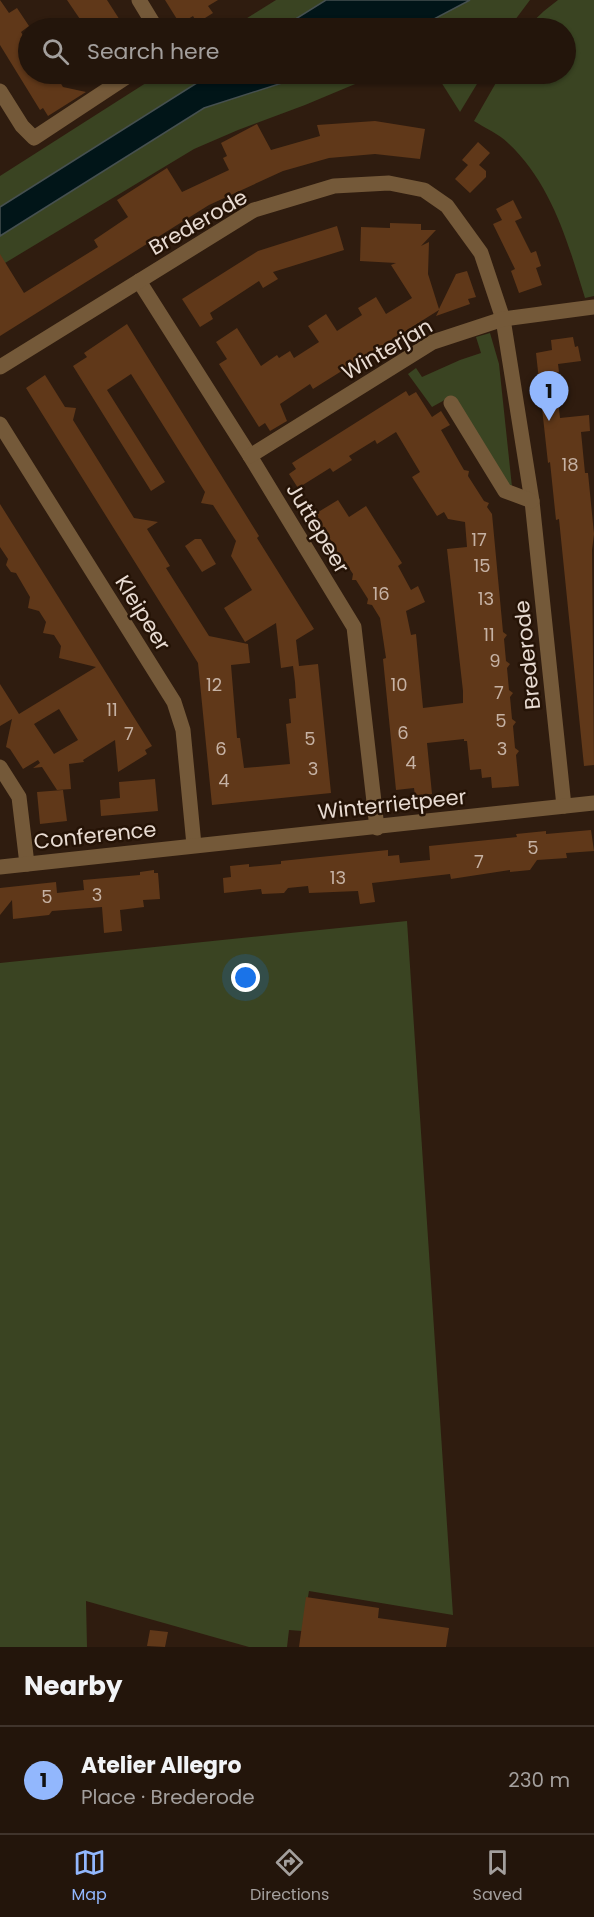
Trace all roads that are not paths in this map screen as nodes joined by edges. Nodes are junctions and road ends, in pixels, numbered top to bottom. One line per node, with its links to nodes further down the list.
1 (139, 0): 2 (street)
2 (150, 18)
3 (116, 84): 4 (street)
4 (0, 91)
5 (139, 280): 7 (street, Brederode); 8 (street, Brederode); 11 (street, Juttepeer)
6 (594, 307): 7 (street, Winterjan)
7 (503, 319): 11 (street, Winterjan); 12 (street, Brederode)
8 (0, 366)
9 (451, 403): 12 (street)
10 (0, 424): 17 (street, Kleipeer)
11 (250, 456): 16 (street, Juttepeer)
12 (532, 501): 15 (street, Brederode)
13 (0, 767): 18 (street)
14 (594, 803): 15 (street, Winterrietpeer)
15 (564, 806): 16 (street, Winterrietpeer)
16 (377, 828): 17 (street, Winterrietpeer)
17 (194, 845): 18 (street, Conference)
18 (27, 864): 19 (street, Conference)
19 (0, 867)

